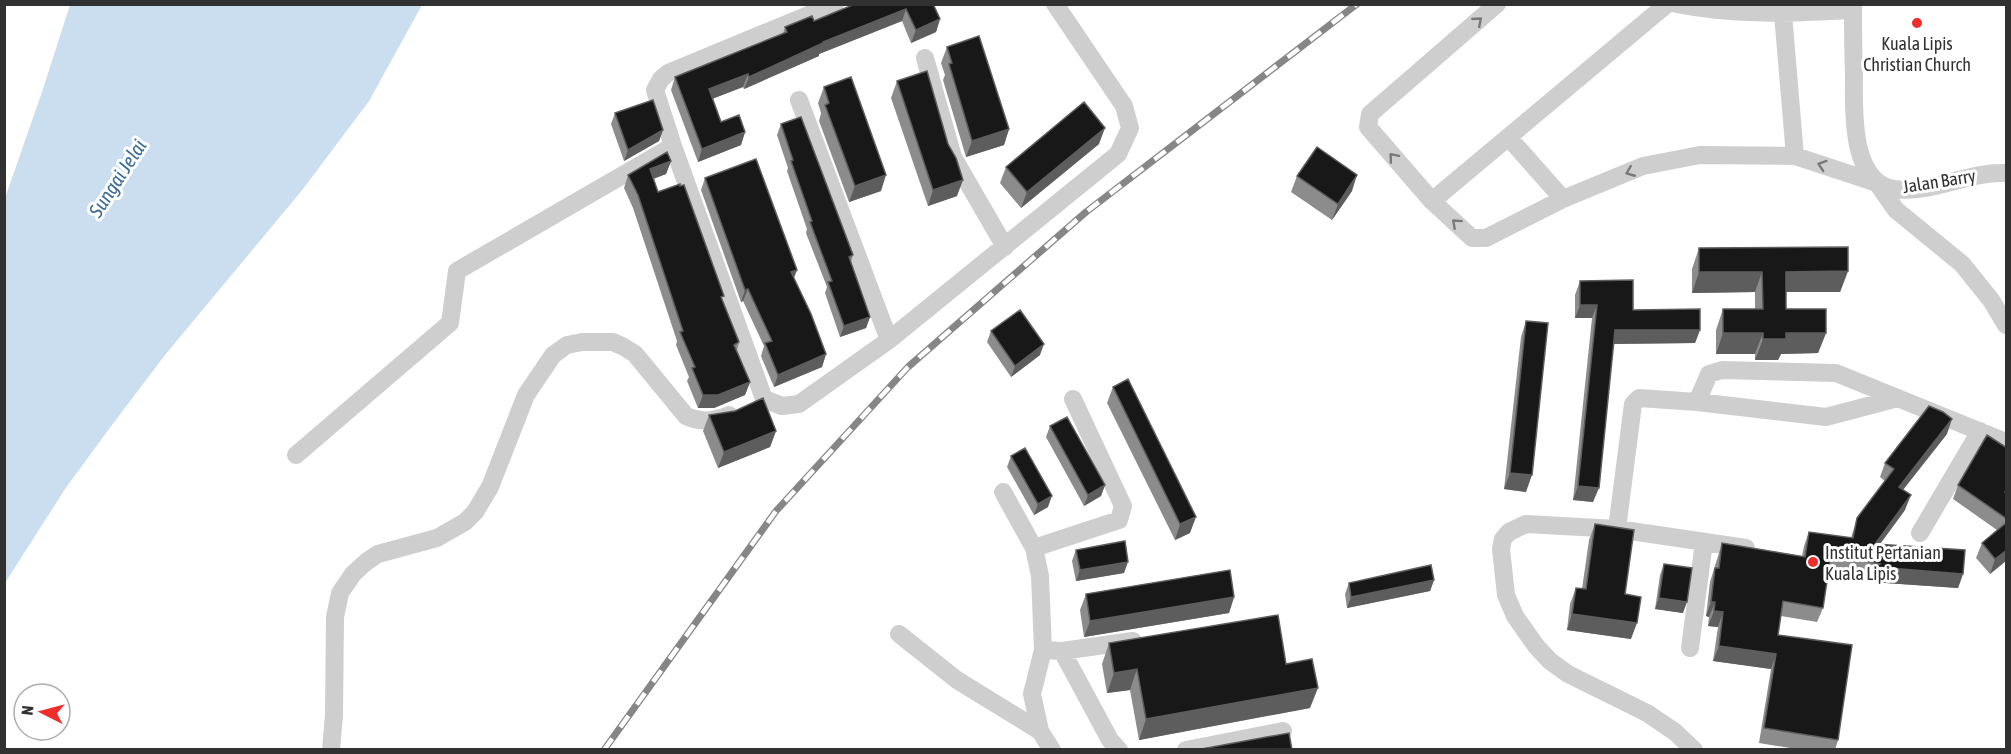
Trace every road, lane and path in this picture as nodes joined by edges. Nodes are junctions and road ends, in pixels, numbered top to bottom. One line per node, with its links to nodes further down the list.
1 (835, 4): 11 (street)
2 (1055, 4): 17 (street)
3 (1497, 4): 16 (street, one-way to 3)
4 (1667, 4): 10 (street)
5 (1677, 4): 7 (street)
6 (1853, 7): 7 (street); 14 (street, Jalan Barry)
7 (1784, 14): 12 (street)
8 (925, 58): 17 (street)
9 (799, 100): 19 (street)
10 (1509, 138): 15 (street); 16 (street)
11 (673, 146): 21 (street); 26 (street)
12 (1795, 156): 14 (street, one-way to 12); 15 (street, one-way to 15)
13 (2007, 173): 14 (street, Jalan Barry)
14 (1877, 183): 18 (street)
15 (1563, 199): 16 (street, one-way to 16)
16 (1432, 201)
17 (1005, 247): 19 (street)
18 (2007, 326)
19 (889, 340): 21 (street)
20 (1898, 398): 23 (street); 23 (street); 24 (street)
21 (764, 399): 40 (street)
22 (1073, 399): 31 (street)
23 (1697, 402): 28 (street)
24 (1980, 431): 25 (street); 29 (street)
25 (2007, 442)
26 (296, 455)
27 (1003, 492): 31 (street)
28 (1617, 529): 30 (street); 44 (street)
29 (1920, 533)
30 (1704, 542): 32 (street); 35 (street)
31 (1034, 548): 36 (street)
32 (1763, 551)
33 (899, 634): 38 (street)
34 (1155, 638): 37 (street)
35 (1690, 648)
36 (1043, 651): 37 (street); 38 (street)
37 (1062, 651): 42 (street)
38 (1040, 731): 41 (street)
39 (1283, 731): 43 (street)
40 (331, 750)
41 (1052, 750)
42 (1119, 750)
43 (1186, 750)
44 (1694, 750)

